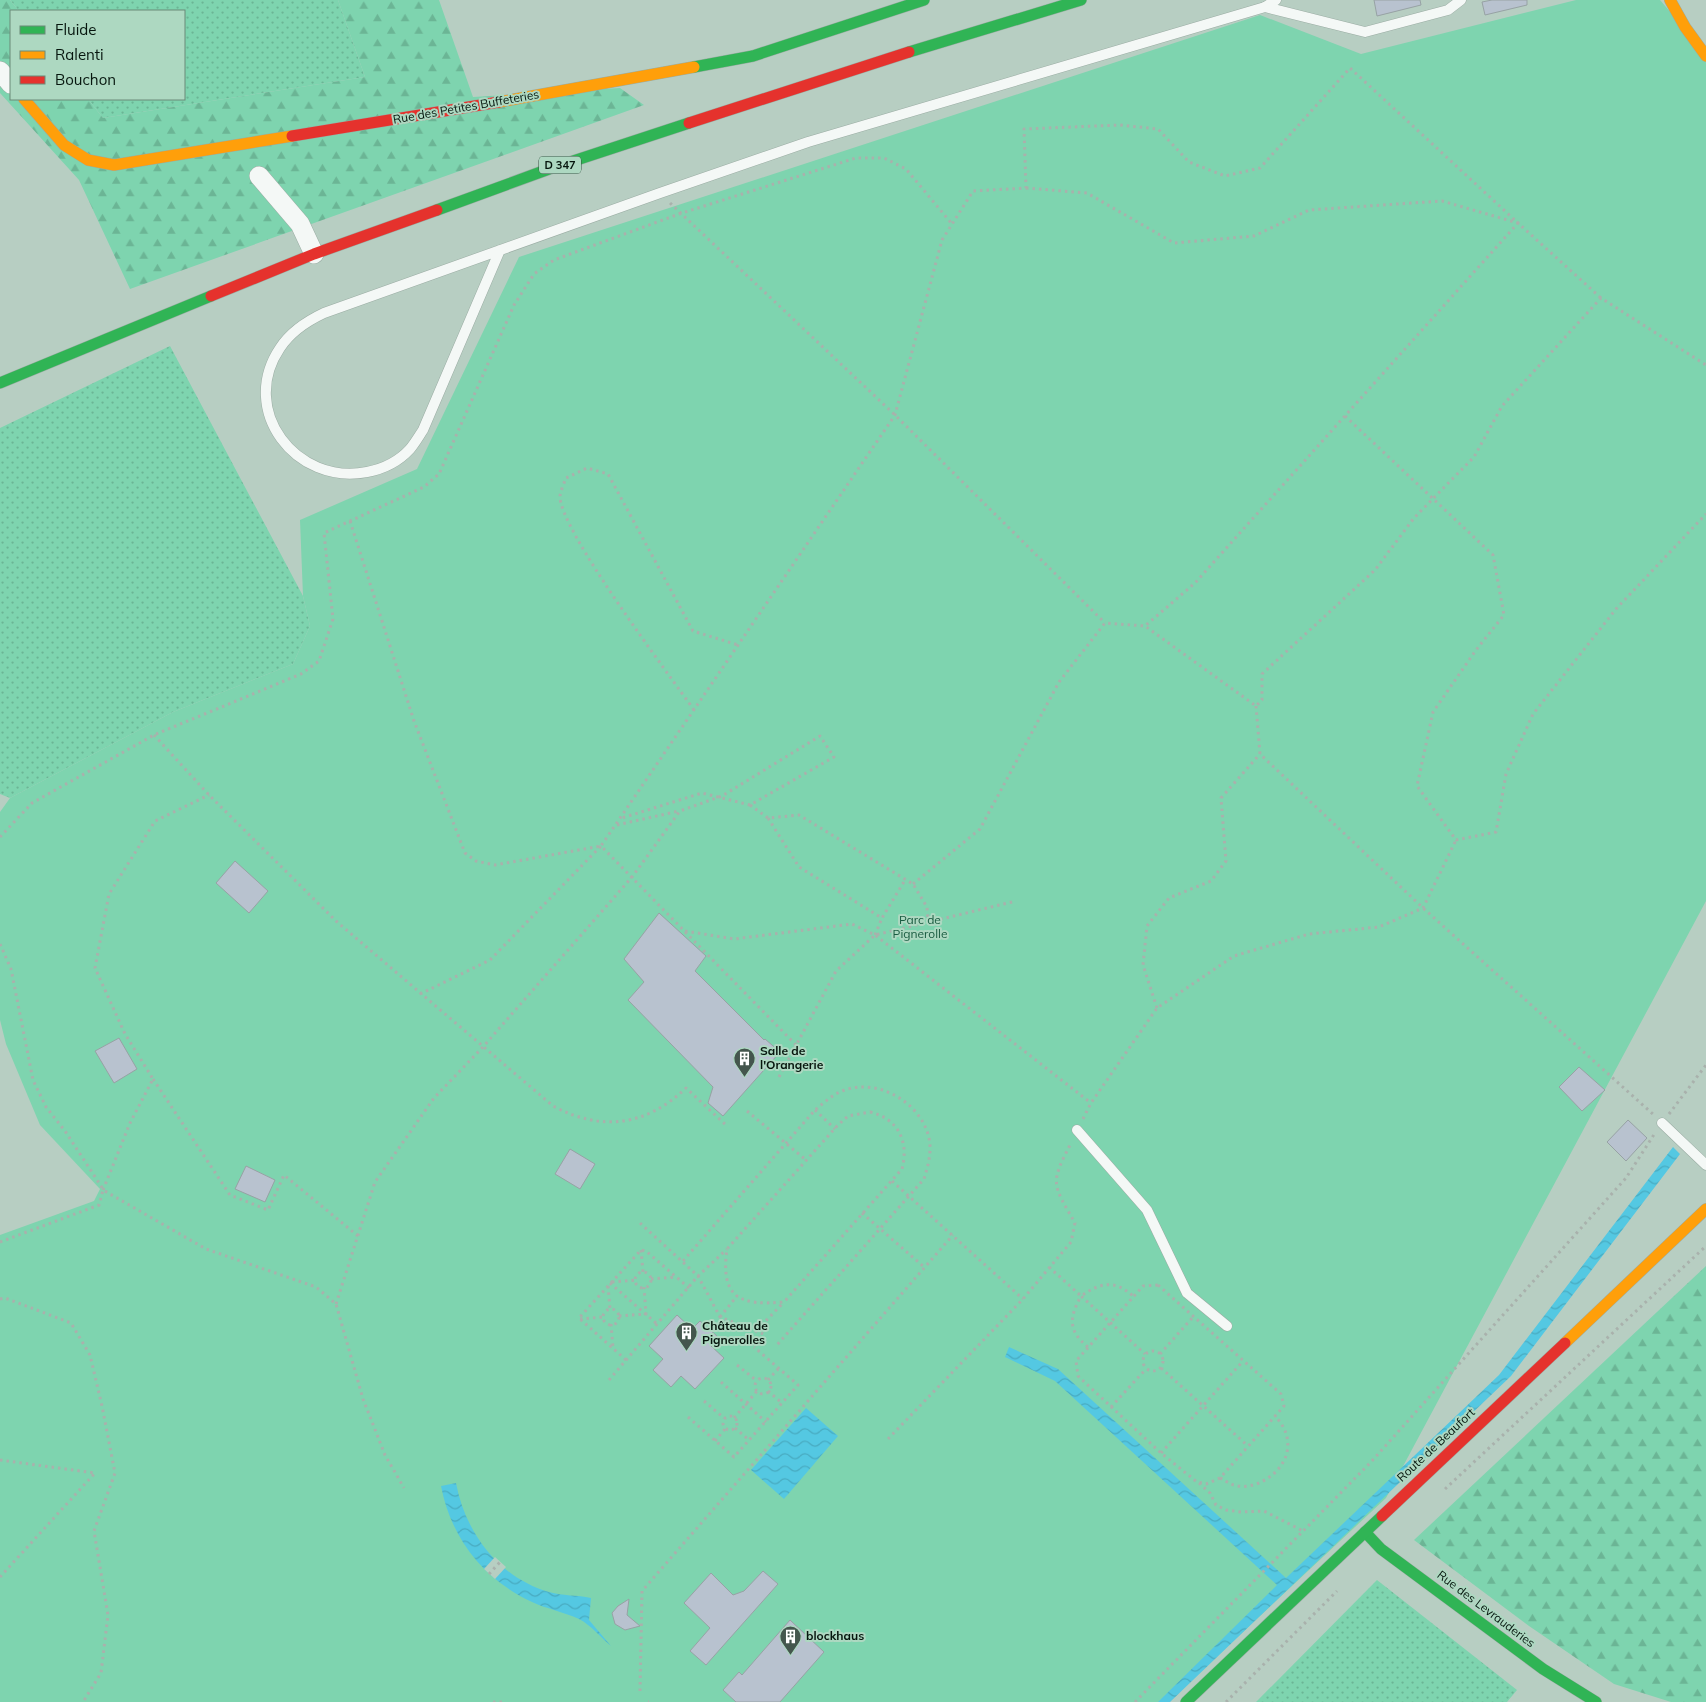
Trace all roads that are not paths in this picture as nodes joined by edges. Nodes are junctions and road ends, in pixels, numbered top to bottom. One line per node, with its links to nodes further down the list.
1 (924, 0): 10 (street, Rue des Petites Buffeteries)
2 (1081, 0): 13 (street, D 347)
3 (1276, 0): 6 (lane)
4 (1461, 0): 6 (lane)
5 (1670, 0): 7 (street)
6 (1265, 7): 12 (lane)
7 (1706, 56)
8 (0, 71): 9 (street)
9 (10, 83)
10 (25, 100)
11 (259, 176): 13 (street)
12 (500, 250): 12 (lane)
13 (314, 254): 14 (street, D 347)
14 (0, 383)
15 (1662, 1123): 17 (lane)
16 (1077, 1130): 19 (lane)
17 (1706, 1165)
18 (1706, 1209): 20 (street, Route de Beaufort)
19 (1227, 1326)
20 (1365, 1532): 21 (street, Route de Beaufort); 22 (street, Rue des Levrauderies)
21 (1186, 1702)
22 (1596, 1702)

